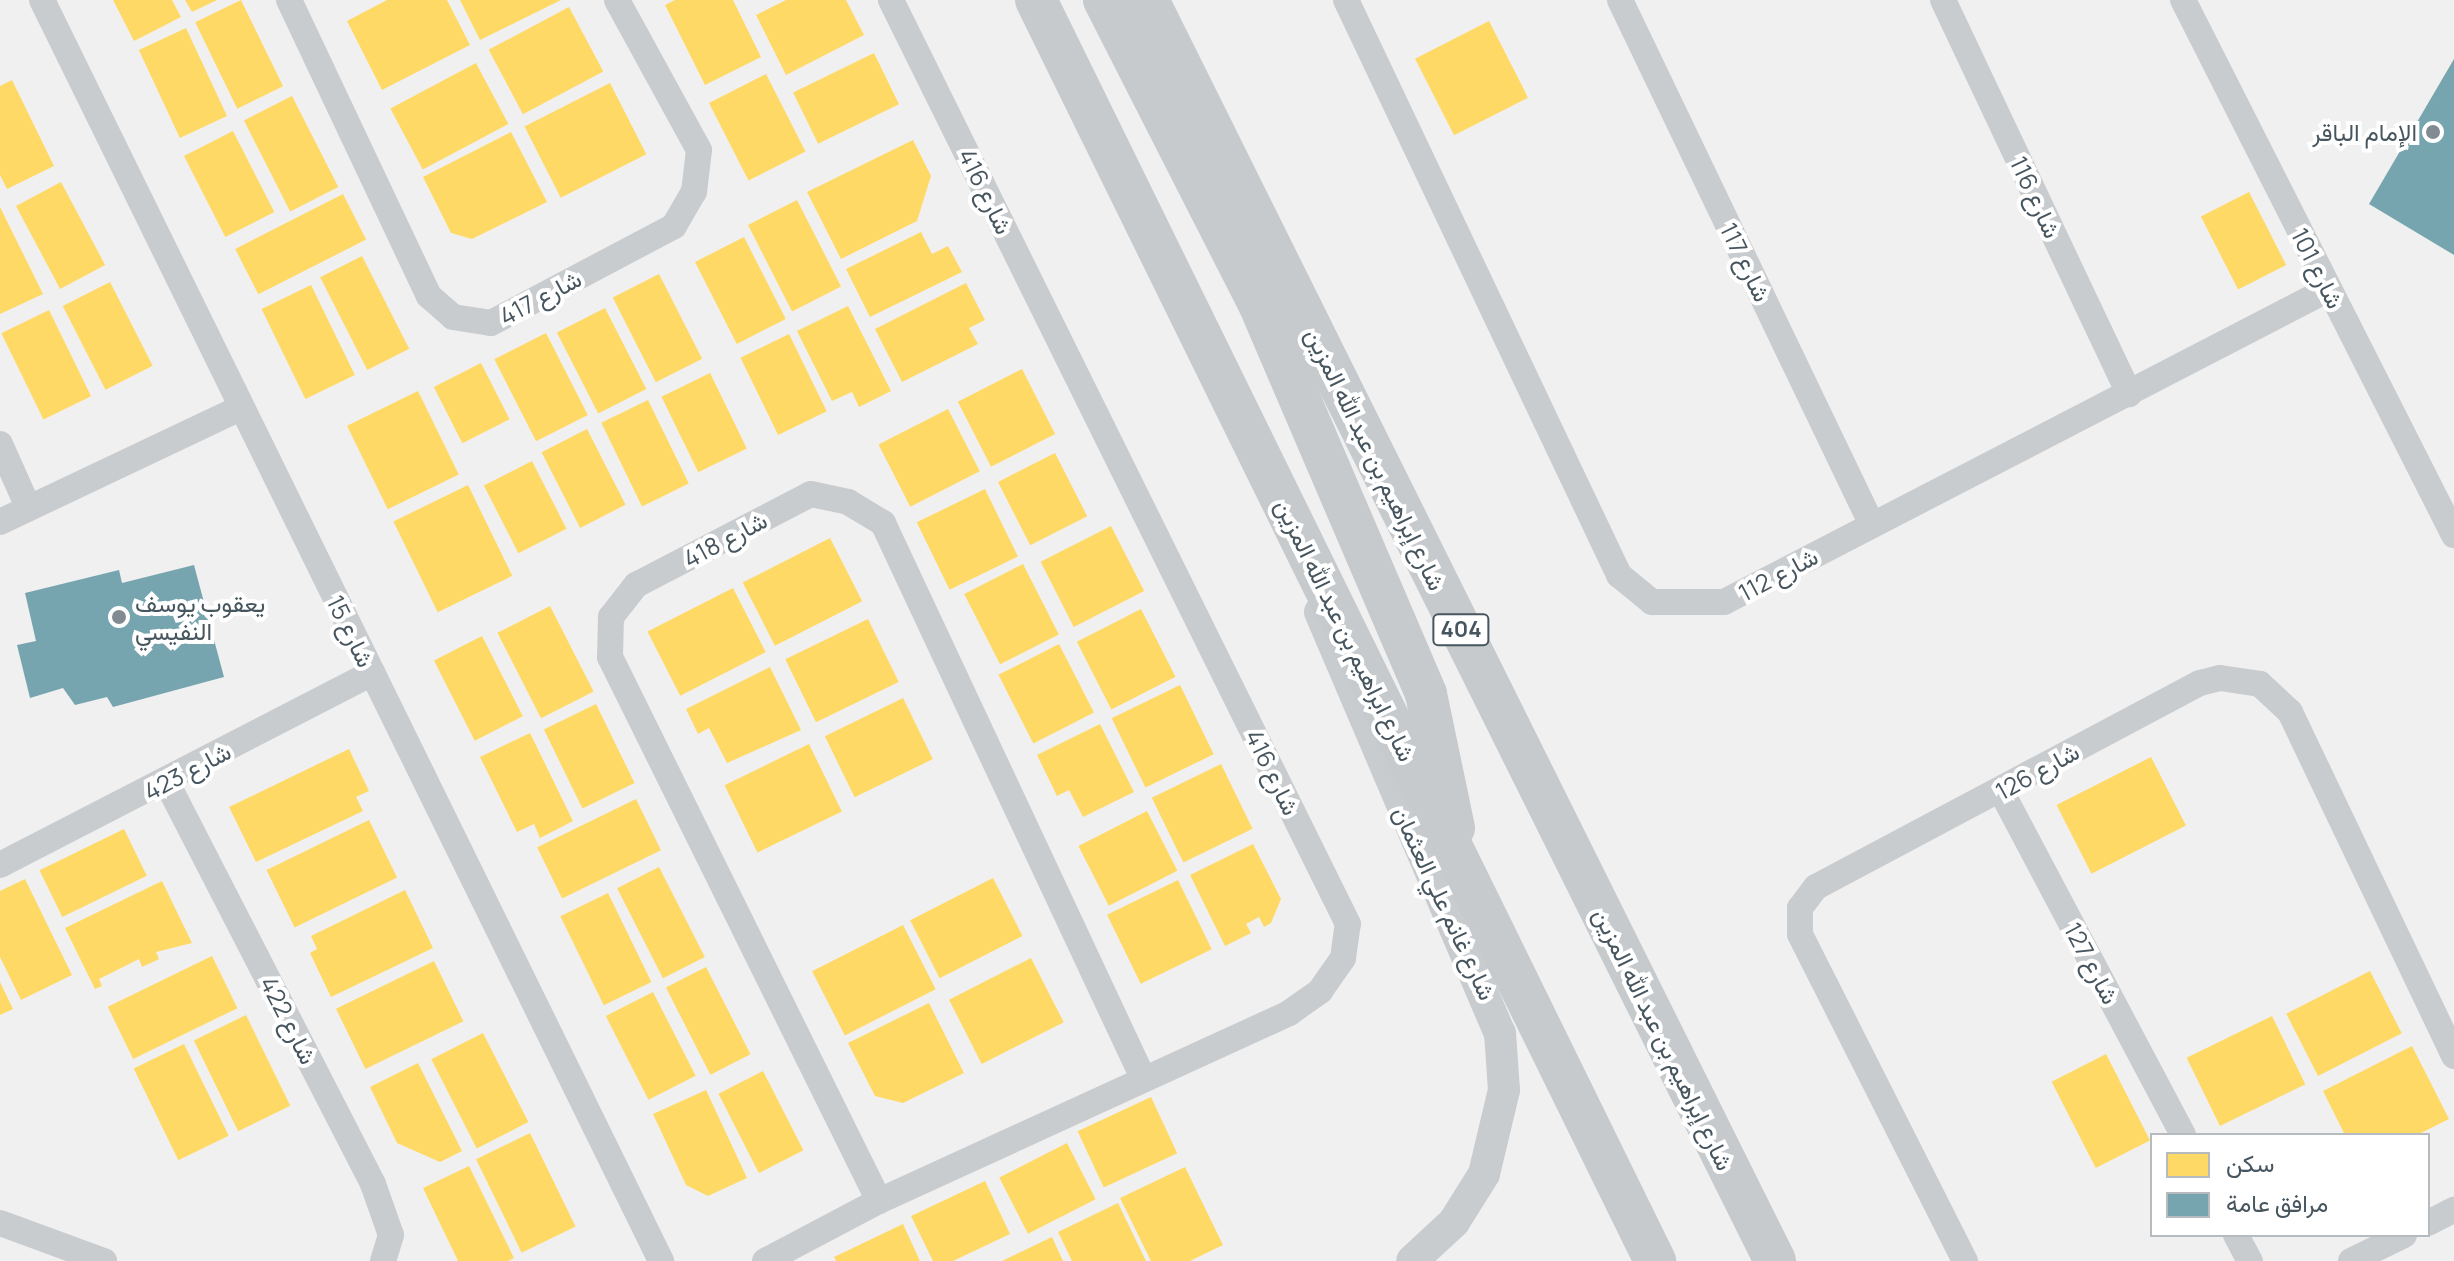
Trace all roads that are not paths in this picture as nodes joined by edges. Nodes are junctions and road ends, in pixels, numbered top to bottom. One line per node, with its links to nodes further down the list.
1 (42, 0): 14 (street, شارع 15)
2 (289, 0): 3 (street, شارع 417)
3 (617, 0)
4 (891, 0): 27 (street, شارع 416)
5 (1036, 0): 19 (main road, شارع ابراهيم بن عبد الله المزين)
6 (1104, 0): 24 (main road)
7 (1148, 0): 41 (main road, شارع إبراهيم بن عبد الله المزين / 404)
8 (1346, 0): 18 (street, شارع 112)
9 (1620, 0): 18 (street, شارع 117)
10 (1943, 0): 13 (street, شارع 116)
11 (2183, 0): 12 (street, شارع 101)
12 (2329, 289): 13 (street, شارع 112); 20 (street, شارع 101)
13 (2129, 394): 18 (street, شارع 112)
14 (240, 408): 16 (street); 21 (street, شارع 15)
15 (0, 444): 16 (street)
16 (28, 507): 17 (street)
17 (0, 522)
18 (1872, 525)
19 (1299, 531): 24 (main road, شارع ابراهيم بن عبد الله المزين); 39 (street, شارع غانم علي العثمان)
20 (2454, 535)
21 (372, 673): 22 (street, شارع 423); 37 (street, شارع 15)
22 (167, 783): 25 (street, شارع 423); 36 (street, شارع 422)
23 (2001, 791): 26 (street, شارع 126); 28 (street, شارع 127); 42 (street, شارع 126)
24 (1458, 863): 40 (main road, شارع ابراهيم بن عبد الله المزين)
25 (0, 865)
26 (2454, 1056)
27 (1142, 1076): 29 (street, شارع 416); 29 (street, شارع 418)
28 (2182, 1133)
29 (879, 1201): 38 (street, شارع 416)
30 (2454, 1210): 31 (street)
31 (2430, 1222)
32 (0, 1223): 35 (street)
33 (2237, 1237): 43 (street)
34 (2400, 1237): 44 (street)
35 (104, 1261)
36 (383, 1261)
37 (661, 1261)
38 (765, 1261)
39 (1412, 1261)
40 (1655, 1261)
41 (1775, 1261)
42 (1965, 1261)
43 (2250, 1261)
44 (2351, 1261)

